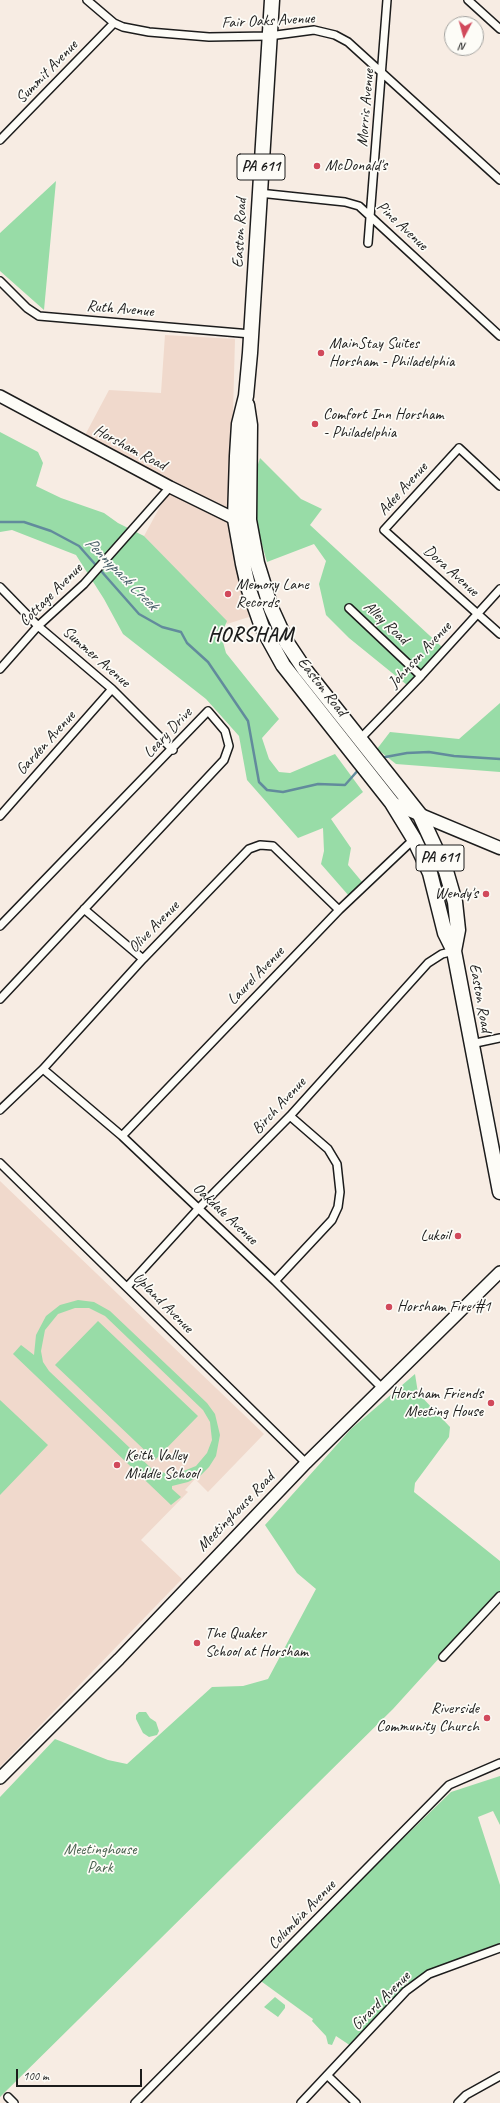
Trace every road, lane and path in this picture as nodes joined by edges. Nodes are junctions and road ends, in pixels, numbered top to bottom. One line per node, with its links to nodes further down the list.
1 (87, 0): 5 (street, Fair Oaks Avenue)
2 (272, 0): 7 (highway, Easton Road / PA 611)
3 (387, 0): 8 (street, Morris Avenue)
4 (468, 0): 6 (street)
5 (114, 23): 7 (street, Fair Oaks Avenue); 9 (street, Summit Avenue)
6 (500, 29)
7 (269, 36): 8 (street, Fair Oaks Avenue); 11 (highway, Easton Road / PA 611)
8 (383, 73): 10 (street, Fair Oaks Avenue); 12 (street, Morris Avenue)
9 (0, 140)
10 (500, 180)
11 (259, 193): 12 (street, Pine Avenue); 15 (highway, Easton Road / PA 611)
12 (371, 216): 13 (street, Morris Avenue); 16 (street, Pine Avenue)
13 (368, 243)
14 (0, 281): 15 (street, Ruth Avenue)
15 (251, 334): 20 (highway, Easton Road / PA 611)
16 (500, 336)
17 (0, 396): 19 (street, Horsham Road)
18 (500, 486): 21 (street, Adee Avenue)
19 (170, 488): 20 (street, Horsham Road); 26 (street, Cottage Avenue)
20 (242, 519): 31 (highway, Easton Road / PA 611); 33 (highway, Easton Road / PA 611)
21 (384, 530): 25 (street, Dora Avenue)
22 (0, 587): 26 (street, Summer Avenue)
23 (500, 589): 25 (street, Johnson Avenue)
24 (349, 608): 29 (street, Alley Road)
25 (477, 613): 27 (street, Dora Avenue); 29 (street, Johnson Avenue)
26 (38, 626): 28 (street, Cottage Avenue); 30 (street, Summer Avenue)
27 (500, 634)
28 (0, 669)
29 (421, 676): 31 (street, Johnson Avenue)
30 (112, 689): 32 (street, Summer Avenue); 35 (street, Garden Avenue)
31 (360, 739): 34 (highway, Easton Road / PA 611)
32 (173, 750): 38 (street, Leary Drive); 40 (street, Leary Drive)
33 (392, 803): 34 (main road); 36 (highway, Easton Road / PA 611)
34 (420, 815): 37 (main road); 41 (highway, Easton Road / PA 611)
35 (0, 816)
36 (414, 839): 39 (street, Laurel Avenue); 41 (highway, Easton Road / PA 611)
37 (500, 848)
38 (84, 909): 42 (street); 43 (street, Leary Drive)
39 (338, 910): 42 (street, Olive Avenue); 49 (street, Laurel Avenue)
40 (0, 926)
41 (454, 951): 45 (highway, Easton Road / PA 611); 48 (street, Birch Avenue)
42 (143, 959): 46 (street, Olive Avenue)
43 (0, 999)
44 (500, 1038): 45 (street)
45 (470, 1044): 51 (highway, Easton Road / PA 611)
46 (43, 1069): 47 (street, Olive Avenue); 49 (street, Oakdale Avenue)
47 (0, 1110)
48 (290, 1116): 52 (street, Birch Avenue); 54 (street)
49 (122, 1136): 52 (street, Oakdale Avenue)
50 (0, 1163): 55 (street, Upland Avenue)
51 (500, 1192)
52 (198, 1208): 54 (street, Oakdale Avenue); 55 (street, Birch Avenue)
53 (500, 1272): 56 (street, Meetinghouse Road)
54 (275, 1281): 56 (street, Oakdale Avenue)
55 (127, 1287): 57 (street, Upland Avenue)
56 (381, 1387): 57 (street, Meetinghouse Road)
57 (306, 1463): 61 (street, Meetinghouse Road)
58 (500, 1596): 59 (street)
59 (443, 1656)
60 (500, 1763): 67 (street, Columbia Avenue)
61 (0, 1778)
62 (500, 1948): 63 (street, Girard Avenue)
63 (328, 2076): 68 (street, Girard Avenue); 69 (street)
64 (500, 2076): 70 (street)
65 (8, 2097): 66 (street)
66 (14, 2103)
67 (135, 2103)
68 (301, 2103)
69 (356, 2103)
70 (458, 2103)

